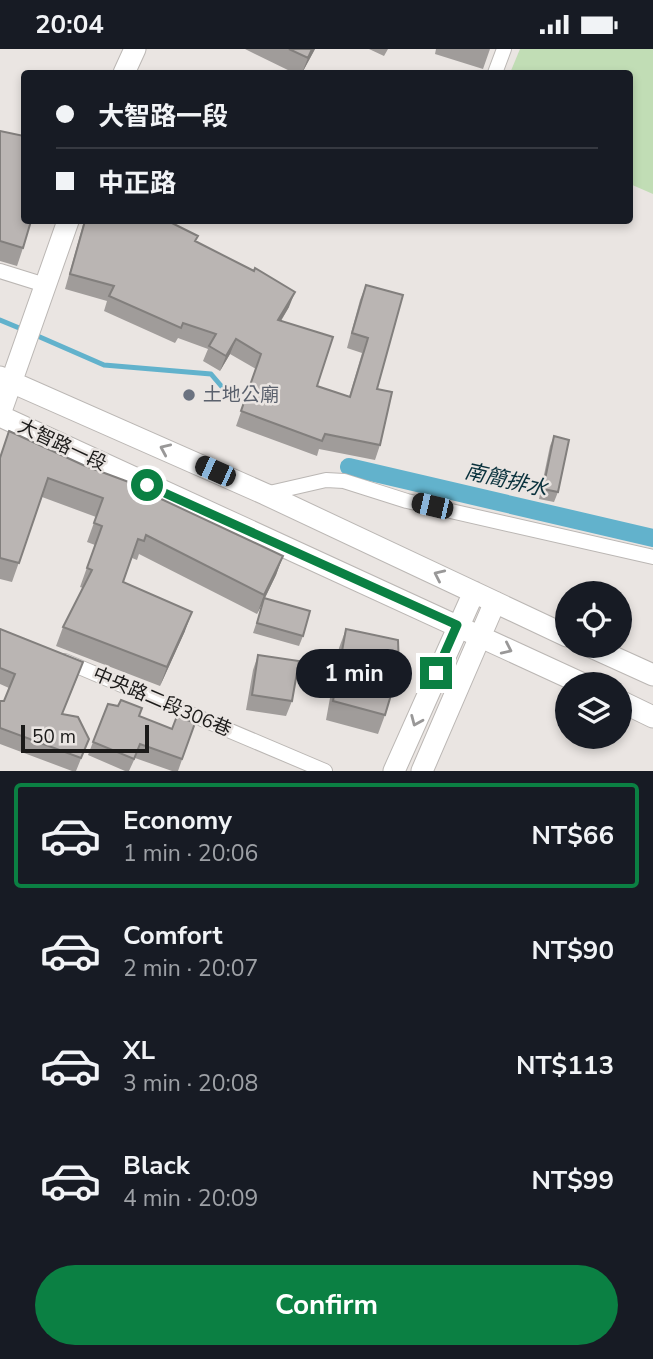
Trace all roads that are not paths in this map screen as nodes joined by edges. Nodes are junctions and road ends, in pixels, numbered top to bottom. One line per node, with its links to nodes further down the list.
1 (135, 49): 3 (street)
2 (504, 49): 4 (street)
3 (125, 70)
4 (496, 70)
5 (67, 224): 7 (street)
6 (0, 271): 7 (street)
7 (45, 285): 8 (street)
8 (6, 379): 9 (street); 10 (street, 大智路一段, one-way to 8)
9 (0, 415): 14 (street, 大智路一段)
10 (265, 494): 11 (street); 12 (street, 大智路一段, one-way to 10)
11 (653, 557)
12 (474, 592): 13 (street, 大智路一段); 14 (street)
13 (495, 603): 15 (street, 大智路一段); 16 (street)
14 (457, 625): 16 (street, 大智路一段); 24 (street, one-way to 24)
15 (555, 630)
16 (479, 636): 19 (street, 大智路一段, one-way to 19); 25 (street)
17 (51, 655): 23 (street, 中央路二段306巷)
18 (615, 658): 20 (street)
19 (557, 672)
20 (653, 675)
21 (632, 707): 22 (street)
22 (653, 717)
23 (325, 771)
24 (394, 771)
25 (422, 771)

